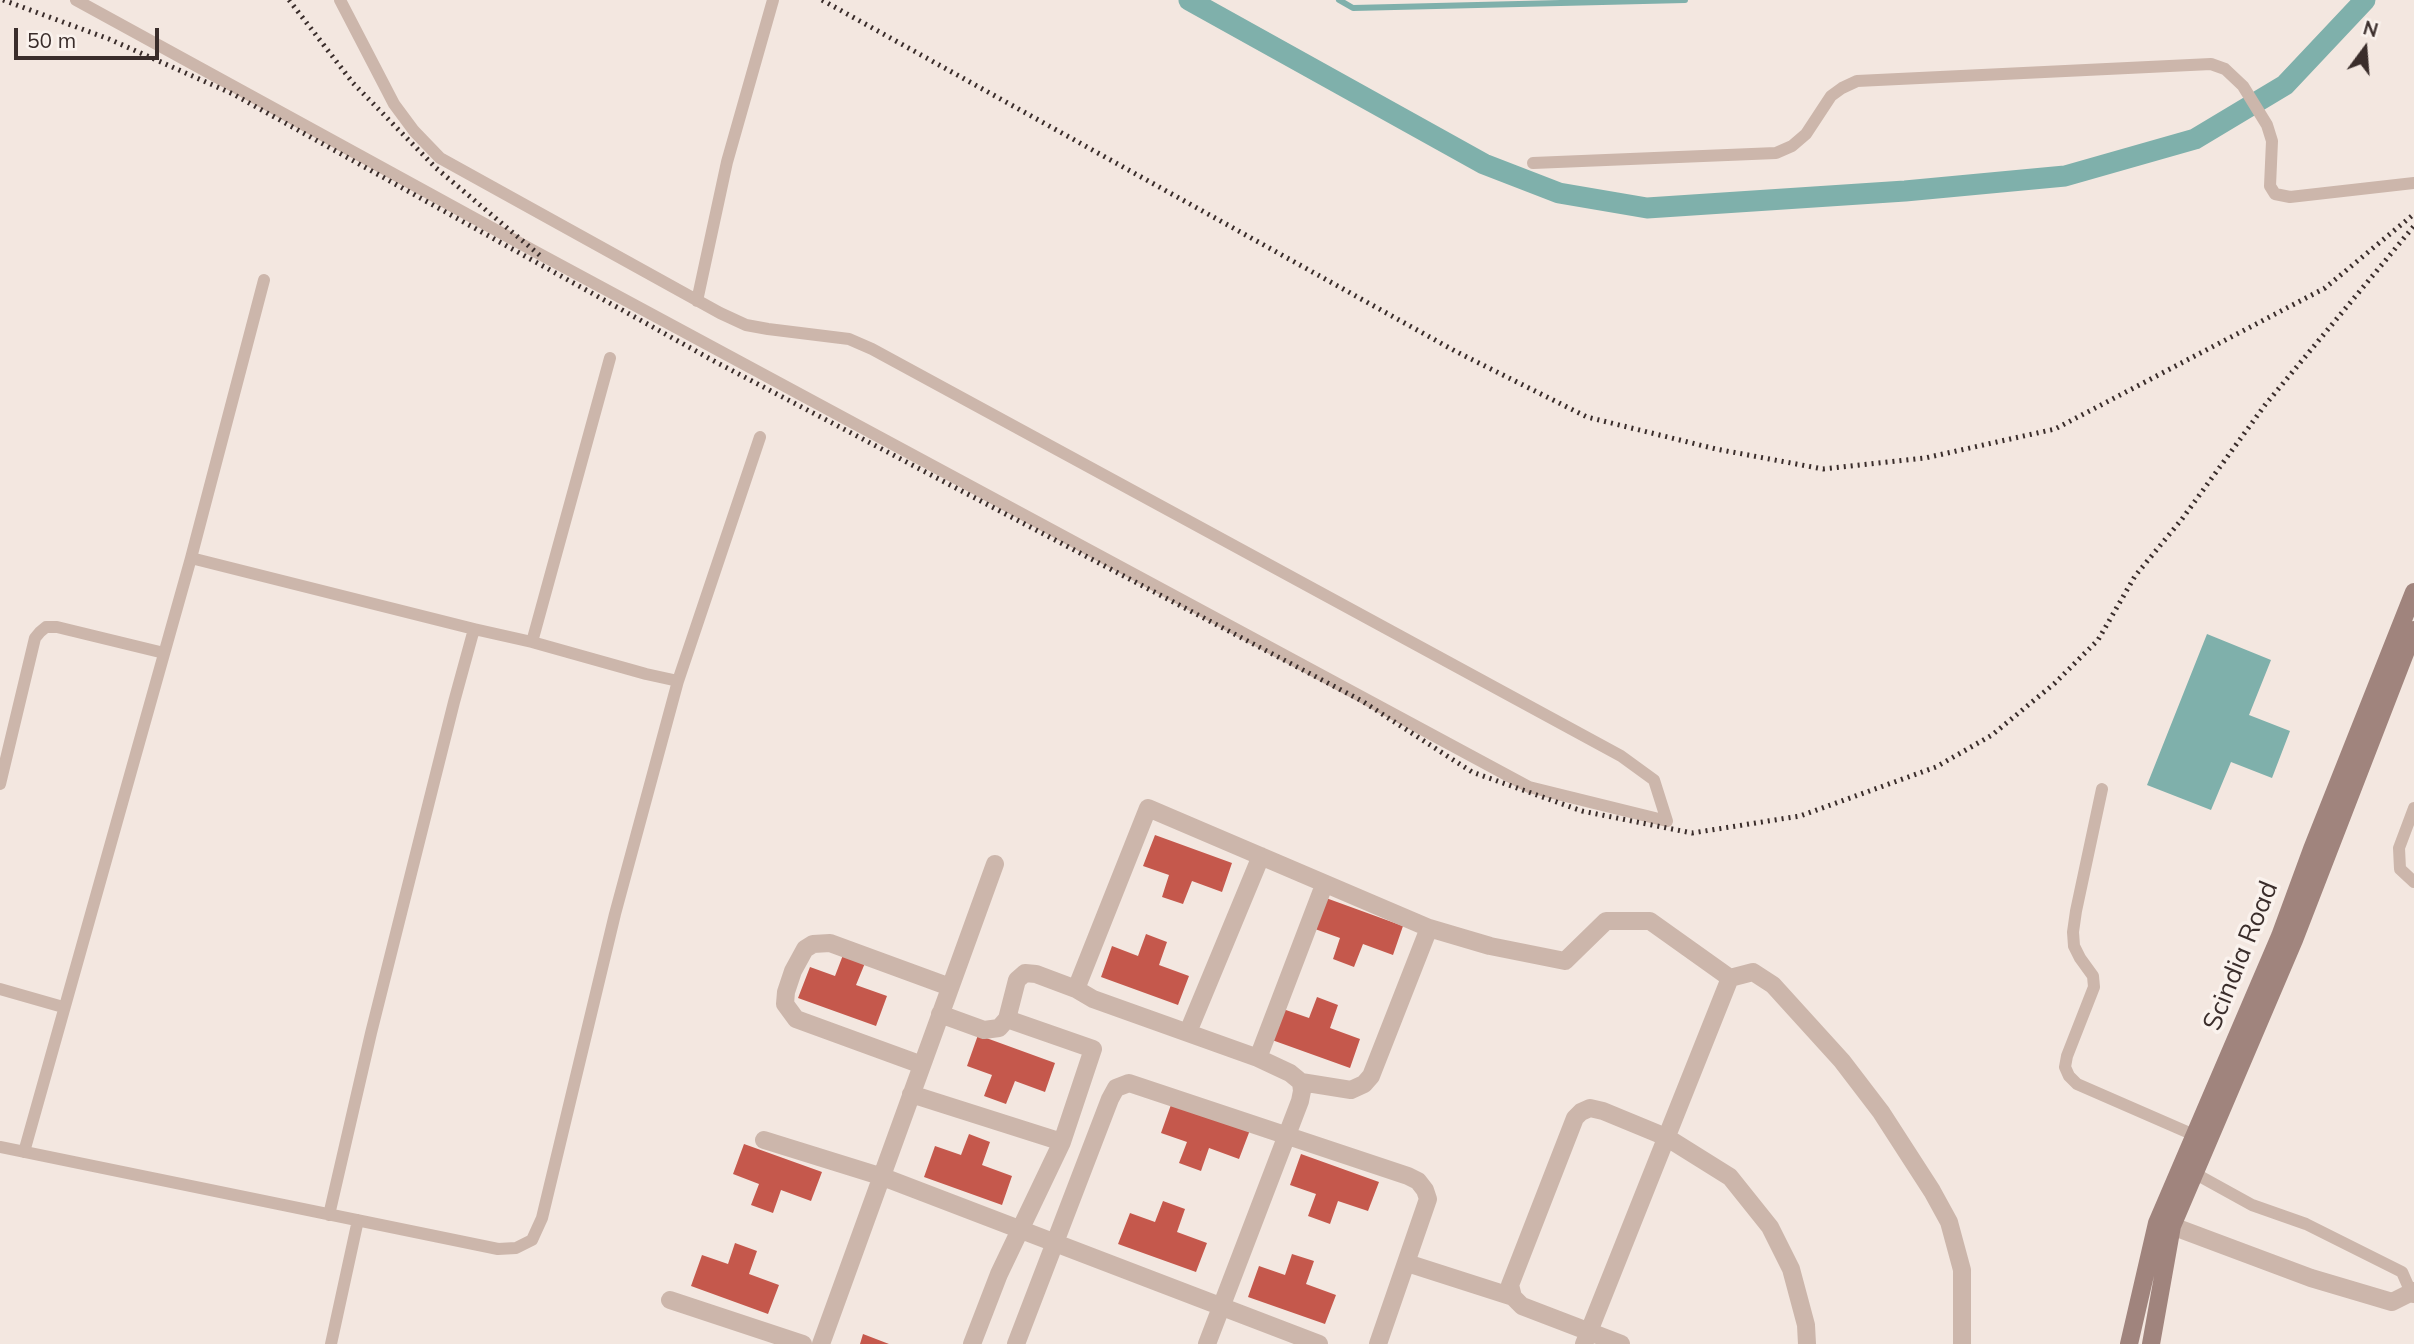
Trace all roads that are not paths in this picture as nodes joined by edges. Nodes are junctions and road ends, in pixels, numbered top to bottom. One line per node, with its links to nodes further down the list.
1 (76, 0): 7 (lane)
2 (340, 0): 7 (lane)
3 (773, 0): 7 (lane)
4 (1533, 163): 5 (lane)
5 (2414, 183)
6 (264, 280): 10 (lane)
7 (698, 301)
8 (610, 358): 14 (lane)
9 (760, 437): 16 (lane)
10 (191, 558): 12 (lane); 15 (lane)
11 (2414, 592): 25 (main road, Scindia Road)
12 (474, 629): 14 (lane); 47 (lane)
13 (2414, 629): 25 (main road, Scindia Road)
14 (532, 642): 16 (lane)
15 (164, 653): 17 (lane); 30 (lane)
16 (678, 681): 48 (lane)
17 (0, 784)
18 (2102, 789): 38 (lane)
19 (2414, 808): 22 (lane)
20 (1261, 856): 23 (street); 29 (street); 33 (street)
21 (995, 864): 27 (street)
22 (2414, 882)
23 (1324, 885): 24 (street); 34 (street)
24 (1429, 928): 26 (street); 36 (street)
25 (2280, 954): 38 (main road, Scindia Road); 45 (main road, Scindia Road)
26 (1730, 978): 40 (street); 68 (street)
27 (950, 987): 31 (street); 35 (street)
28 (0, 989): 30 (lane)
29 (1076, 989): 32 (street); 33 (street)
30 (63, 1007): 44 (lane)
31 (940, 1014): 32 (street); 35 (street)
32 (1007, 1019): 42 (street)
33 (1188, 1032): 34 (street)
34 (1258, 1058): 36 (street)
35 (922, 1065): 37 (street)
36 (1301, 1082): 39 (street)
37 (911, 1094): 42 (street); 46 (street)
38 (2194, 1135): 45 (main road, Scindia Road)
39 (1286, 1136): 51 (street); 52 (street); 56 (street)
40 (1666, 1137): 54 (street); 57 (street); 67 (street)
41 (764, 1140): 46 (street)
42 (1062, 1142): 50 (street)
43 (0, 1147): 44 (lane)
44 (24, 1152): 47 (lane)
45 (2187, 1172): 49 (main road, Scindia Road); 53 (lane); 69 (main road, Scindia Road)
46 (883, 1177): 50 (street); 60 (street)
47 (329, 1214): 48 (lane)
48 (358, 1220): 58 (lane)
49 (2172, 1226): 53 (street); 70 (main road, Scindia Road)
50 (1022, 1228): 51 (street); 61 (street)
51 (1053, 1243): 56 (street); 62 (street)
52 (1407, 1263): 54 (street); 65 (street)
53 (2413, 1294)
54 (1513, 1297): 57 (street)
55 (670, 1300): 59 (street)
56 (1222, 1307): 63 (street); 64 (street)
57 (1586, 1338): 66 (street)
58 (331, 1344)
59 (803, 1344)
60 (821, 1344)
61 (972, 1344)
62 (1016, 1344)
63 (1208, 1344)
64 (1319, 1344)
65 (1378, 1344)
66 (1621, 1344)
67 (1807, 1344)
68 (1962, 1344)
69 (2130, 1344)
70 (2151, 1344)

